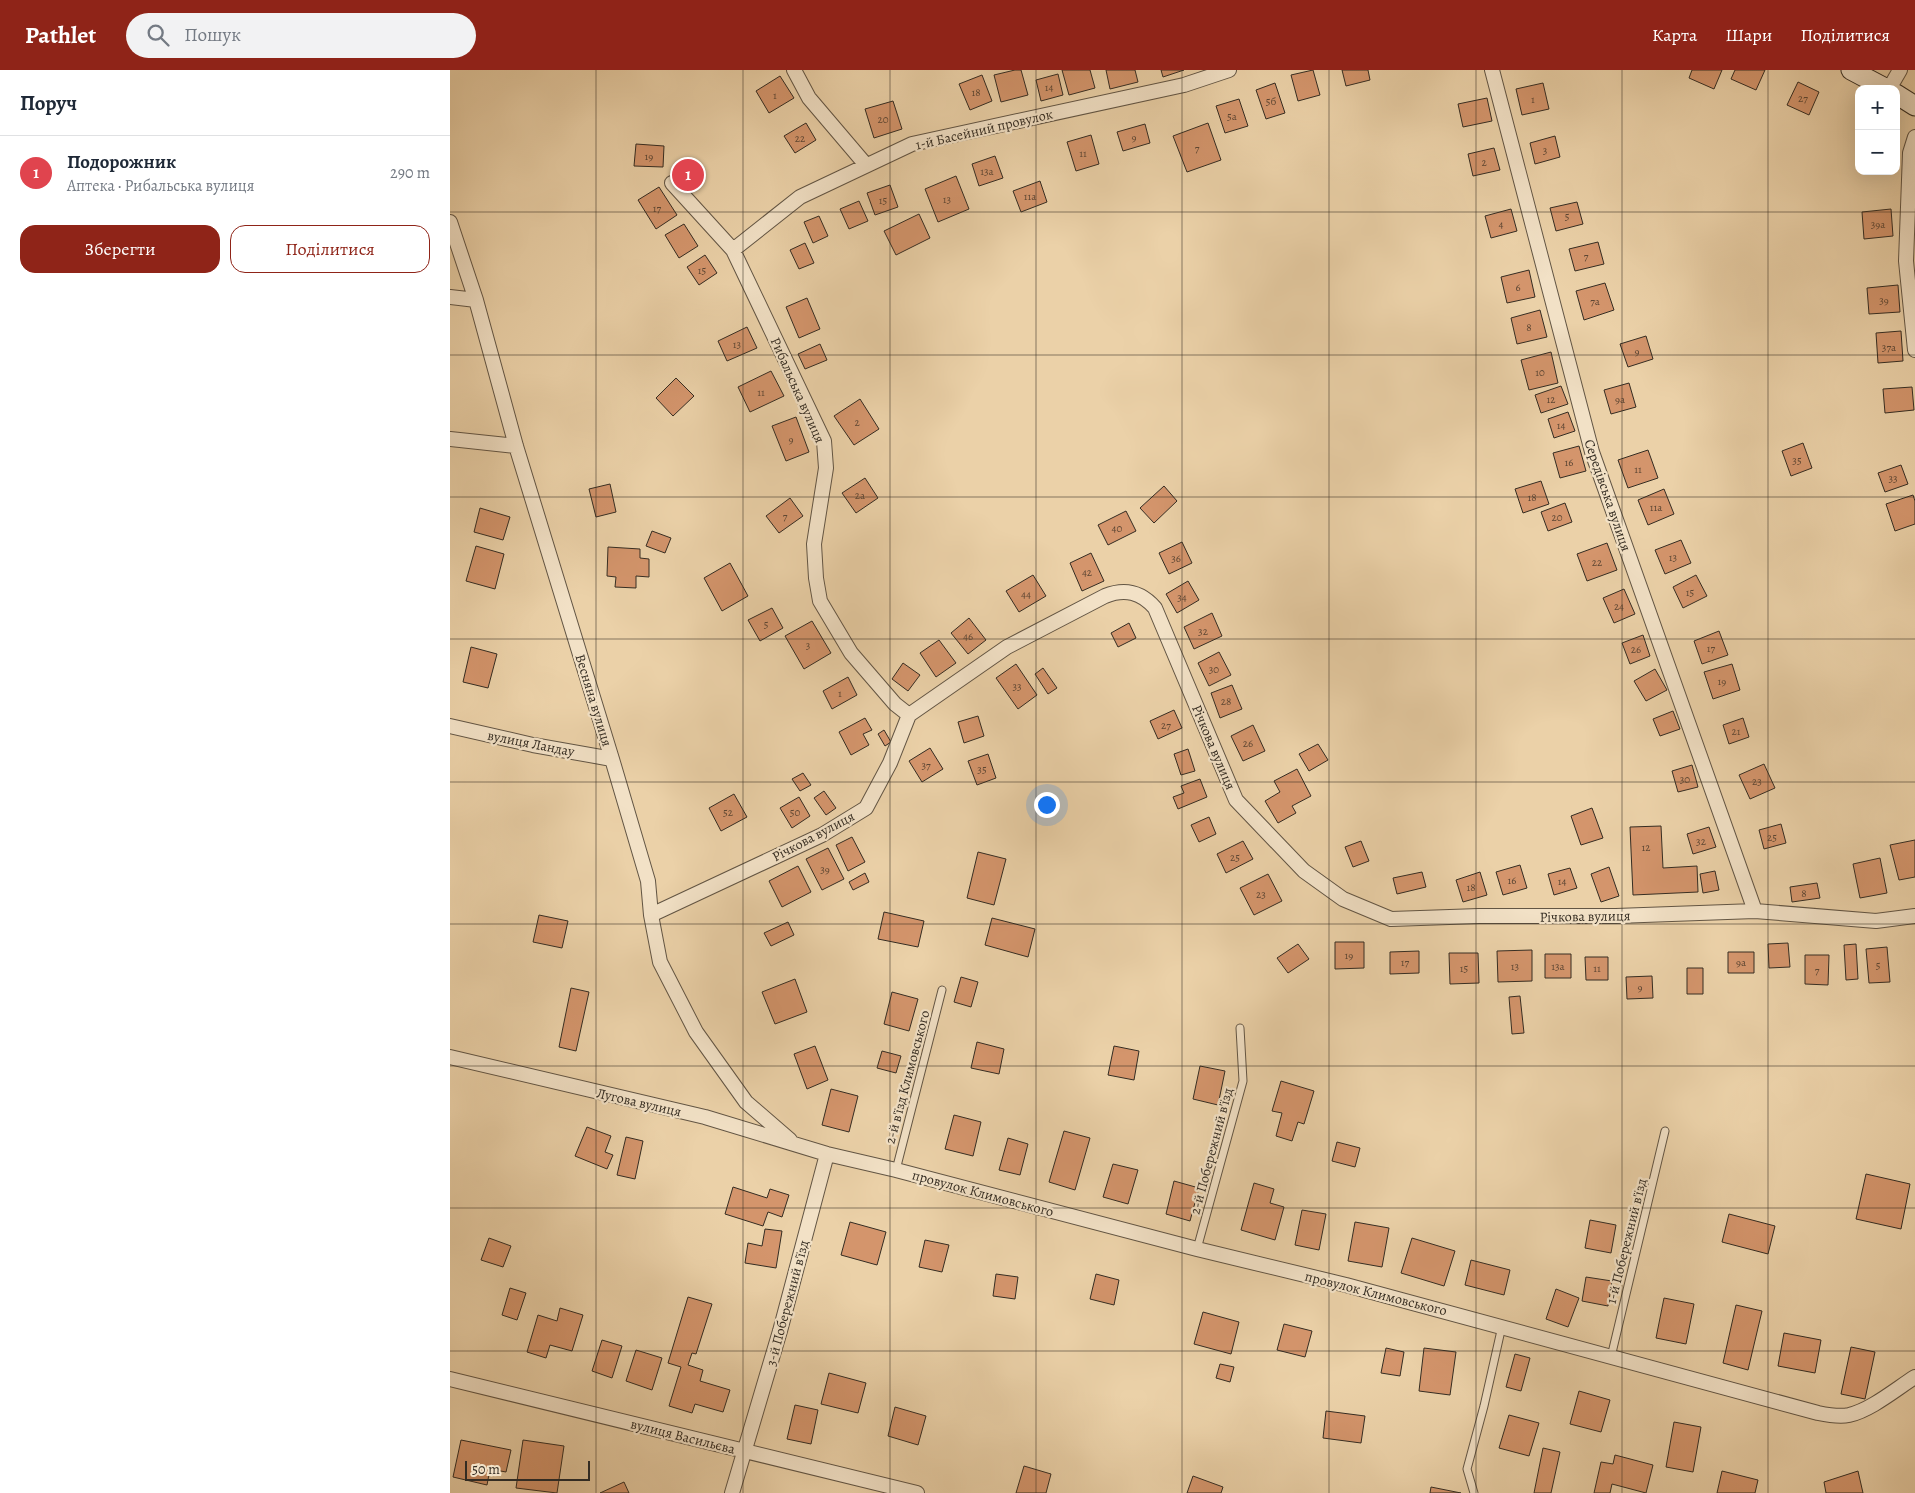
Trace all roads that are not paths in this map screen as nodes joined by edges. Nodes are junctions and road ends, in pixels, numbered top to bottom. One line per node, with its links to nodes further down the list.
1 (794, 70): 11 (street)
2 (1229, 70): 11 (street, 1-й Басейний провулок)
3 (1492, 70): 23 (street, Середівська вулиця)
4 (1851, 70): 6 (main road)
5 (1900, 70): 7 (street)
6 (1880, 85)
7 (1891, 85)
8 (1900, 97): 9 (main road)
9 (1915, 106)
10 (1915, 137): 17 (street)
11 (866, 165): 14 (street, 1-й Басейний провулок)
12 (672, 183): 14 (street, Рибальська вулиця)
13 (450, 222): 16 (street, Весняна вулиця)
14 (733, 250): 20 (street, Рибальська вулиця)
15 (450, 297): 16 (street)
16 (476, 300): 19 (street, Весняна вулиця)
17 (1915, 350)
18 (450, 440): 19 (street)
19 (516, 446): 22 (street, Весняна вулиця)
20 (909, 715): 23 (street, Річкова вулиця); 24 (street, Річкова вулиця)
21 (450, 726): 22 (street, вулиця Ландау)
22 (612, 759): 24 (street, Весняна вулиця)
23 (1755, 911): 25 (street, Річкова вулиця)
24 (651, 915): 30 (street, Весняна вулиця)
25 (1915, 916)
26 (942, 990): 32 (lane, 2-й в'їзд Климовського)
27 (1240, 1028): 33 (lane, 2-й Побережний в'їзд)
28 (450, 1057): 30 (street, Лугова вулиця)
29 (1665, 1131): 35 (lane, 1-й Побережний в'їзд)
30 (795, 1144): 31 (street, Лугова вулиця)
31 (827, 1154): 32 (street, провулок Климовського); 38 (street, 3-й Побережний в'їзд)
32 (896, 1170): 33 (street, провулок Климовського)
33 (1197, 1249): 34 (street, провулок Климовського)
34 (1502, 1326): 35 (street, провулок Климовського); 42 (lane)
35 (1611, 1357): 36 (street, провулок Климовського)
36 (1915, 1377)
37 (450, 1379): 38 (street, вулиця Васильєва)
38 (743, 1451): 39 (street, вулиця Васильєва); 40 (street, 3-й Побережний в'їзд)
39 (903, 1491): 41 (street, вулиця Васильєва)
40 (732, 1493)
41 (917, 1493)
42 (1474, 1493)

